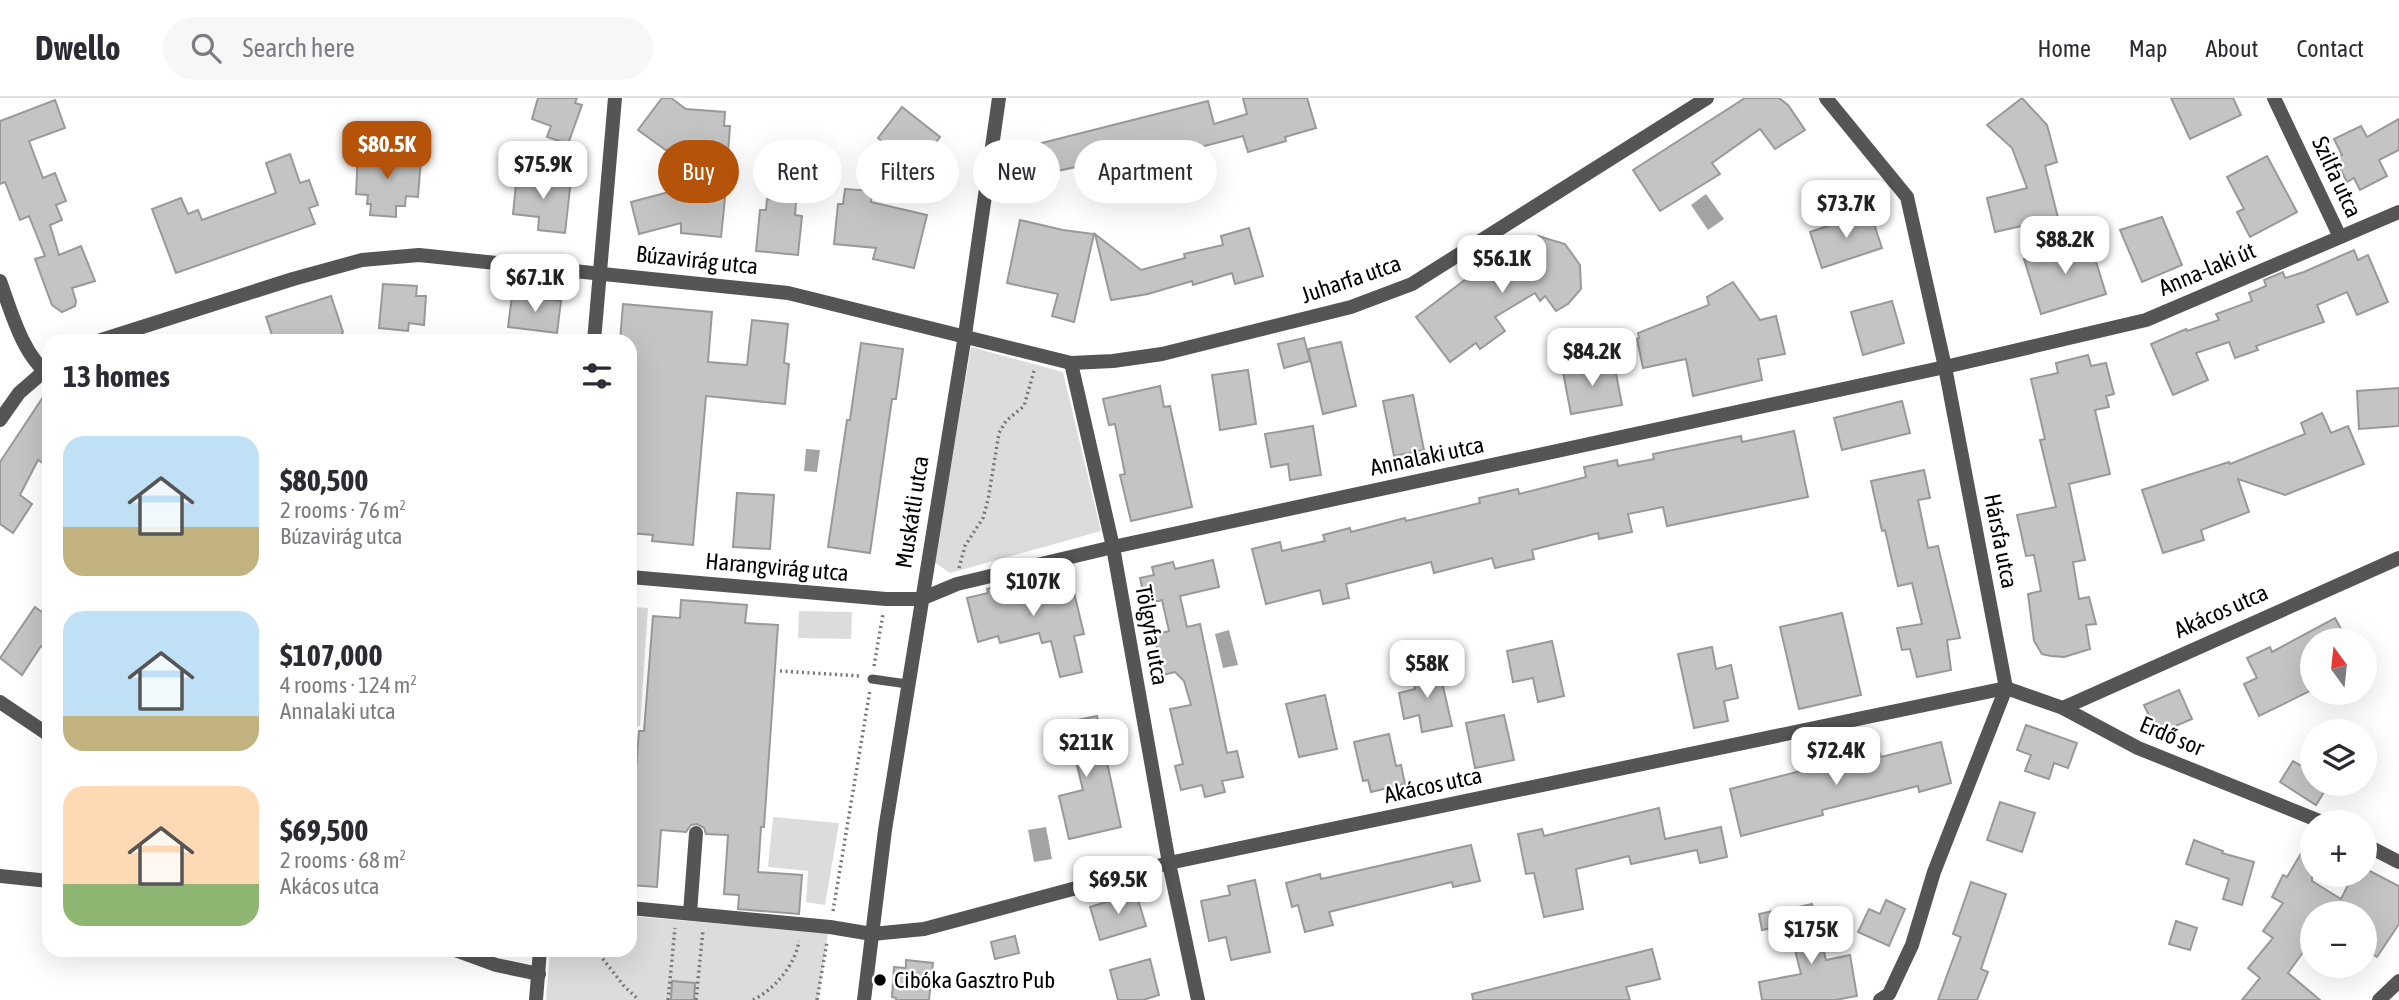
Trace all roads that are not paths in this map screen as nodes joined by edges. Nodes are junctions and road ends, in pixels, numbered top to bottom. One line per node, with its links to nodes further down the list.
1 (615, 98): 8 (street)
2 (999, 98): 12 (street, Muskátli utca)
3 (1707, 98): 13 (street, Juharfa utca)
4 (1826, 98): 15 (street, Hársfa utca)
5 (2274, 98): 7 (street, Szilfa utca)
6 (2399, 212): 7 (street, Anna-laki út)
7 (2340, 237): 15 (street, Anna-laki út)
8 (600, 272): 10 (street, Búzavirág utca); 11 (street); 12 (street, Búzavirág utca)
9 (0, 281): 14 (street)
10 (119, 334)
11 (595, 334)
12 (965, 335): 13 (street, Juharfa utca); 21 (street, Muskátli utca)
13 (1071, 363): 18 (street, Tölgyfa utca)
14 (42, 364)
15 (1945, 367): 18 (street, Annalaki utca); 24 (street, Hársfa utca)
16 (42, 374): 17 (street)
17 (0, 420)
18 (1113, 547): 21 (street, Annalaki utca); 32 (street, Tölgyfa utca)
19 (2399, 558): 26 (street, Akácos utca)
20 (637, 578): 21 (street, Harangvirág utca)
21 (921, 599): 23 (street, Muskátli utca)
22 (872, 679): 23 (lane)
23 (907, 684): 37 (street, Muskátli utca)
24 (2006, 688): 26 (street, Erdő sor); 32 (street, Akácos utca); 45 (street)
25 (0, 702): 27 (street)
26 (2063, 708): 28 (street, Erdő sor)
27 (42, 730)
28 (2300, 813)
29 (696, 833): 36 (street)
30 (2377, 851): 31 (street)
31 (2399, 862)
32 (1169, 863): 37 (street, Akácos utca); 44 (street, Tölgyfa utca)
33 (0, 876): 34 (street)
34 (42, 880)
35 (637, 909): 36 (street)
36 (690, 913): 37 (street)
37 (872, 934): 43 (street, Muskátli utca)
38 (474, 957): 40 (street)
39 (540, 957): 40 (street)
40 (539, 974): 42 (street)
41 (2399, 981): 46 (street)
42 (536, 1000)
43 (864, 1000)
44 (1198, 1000)
45 (1880, 1000)
46 (2379, 1000)

